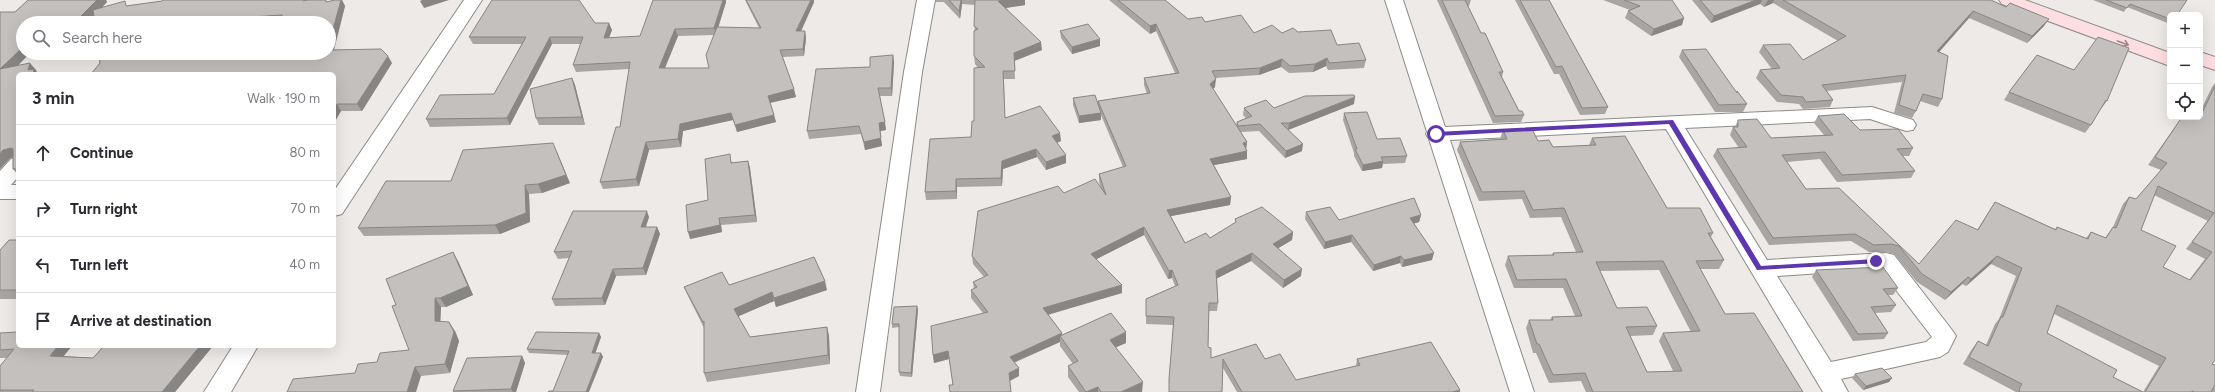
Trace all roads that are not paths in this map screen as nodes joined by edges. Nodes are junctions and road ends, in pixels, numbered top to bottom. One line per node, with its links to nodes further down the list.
1 (473, 0): 19 (street)
2 (926, 0): 24 (street)
3 (1394, 0): 14 (street)
4 (2008, 0): 7 (main road, one-way to 7)
5 (2042, 0): 6 (main road)
6 (2167, 46)
7 (2167, 59)
8 (2203, 59): 9 (main road)
9 (2215, 64)
10 (2203, 73): 11 (main road)
11 (2215, 77)
12 (1671, 122): 13 (street); 14 (street); 20 (street)
13 (1906, 125)
14 (1436, 134): 25 (street)
15 (16, 166): 16 (street)
16 (0, 184)
17 (0, 192): 18 (street)
18 (16, 192)
19 (337, 198)
20 (1759, 269): 22 (street); 22 (street)
21 (245, 348): 23 (street)
22 (1831, 383)
23 (217, 392)
24 (868, 392)
25 (1522, 392)

